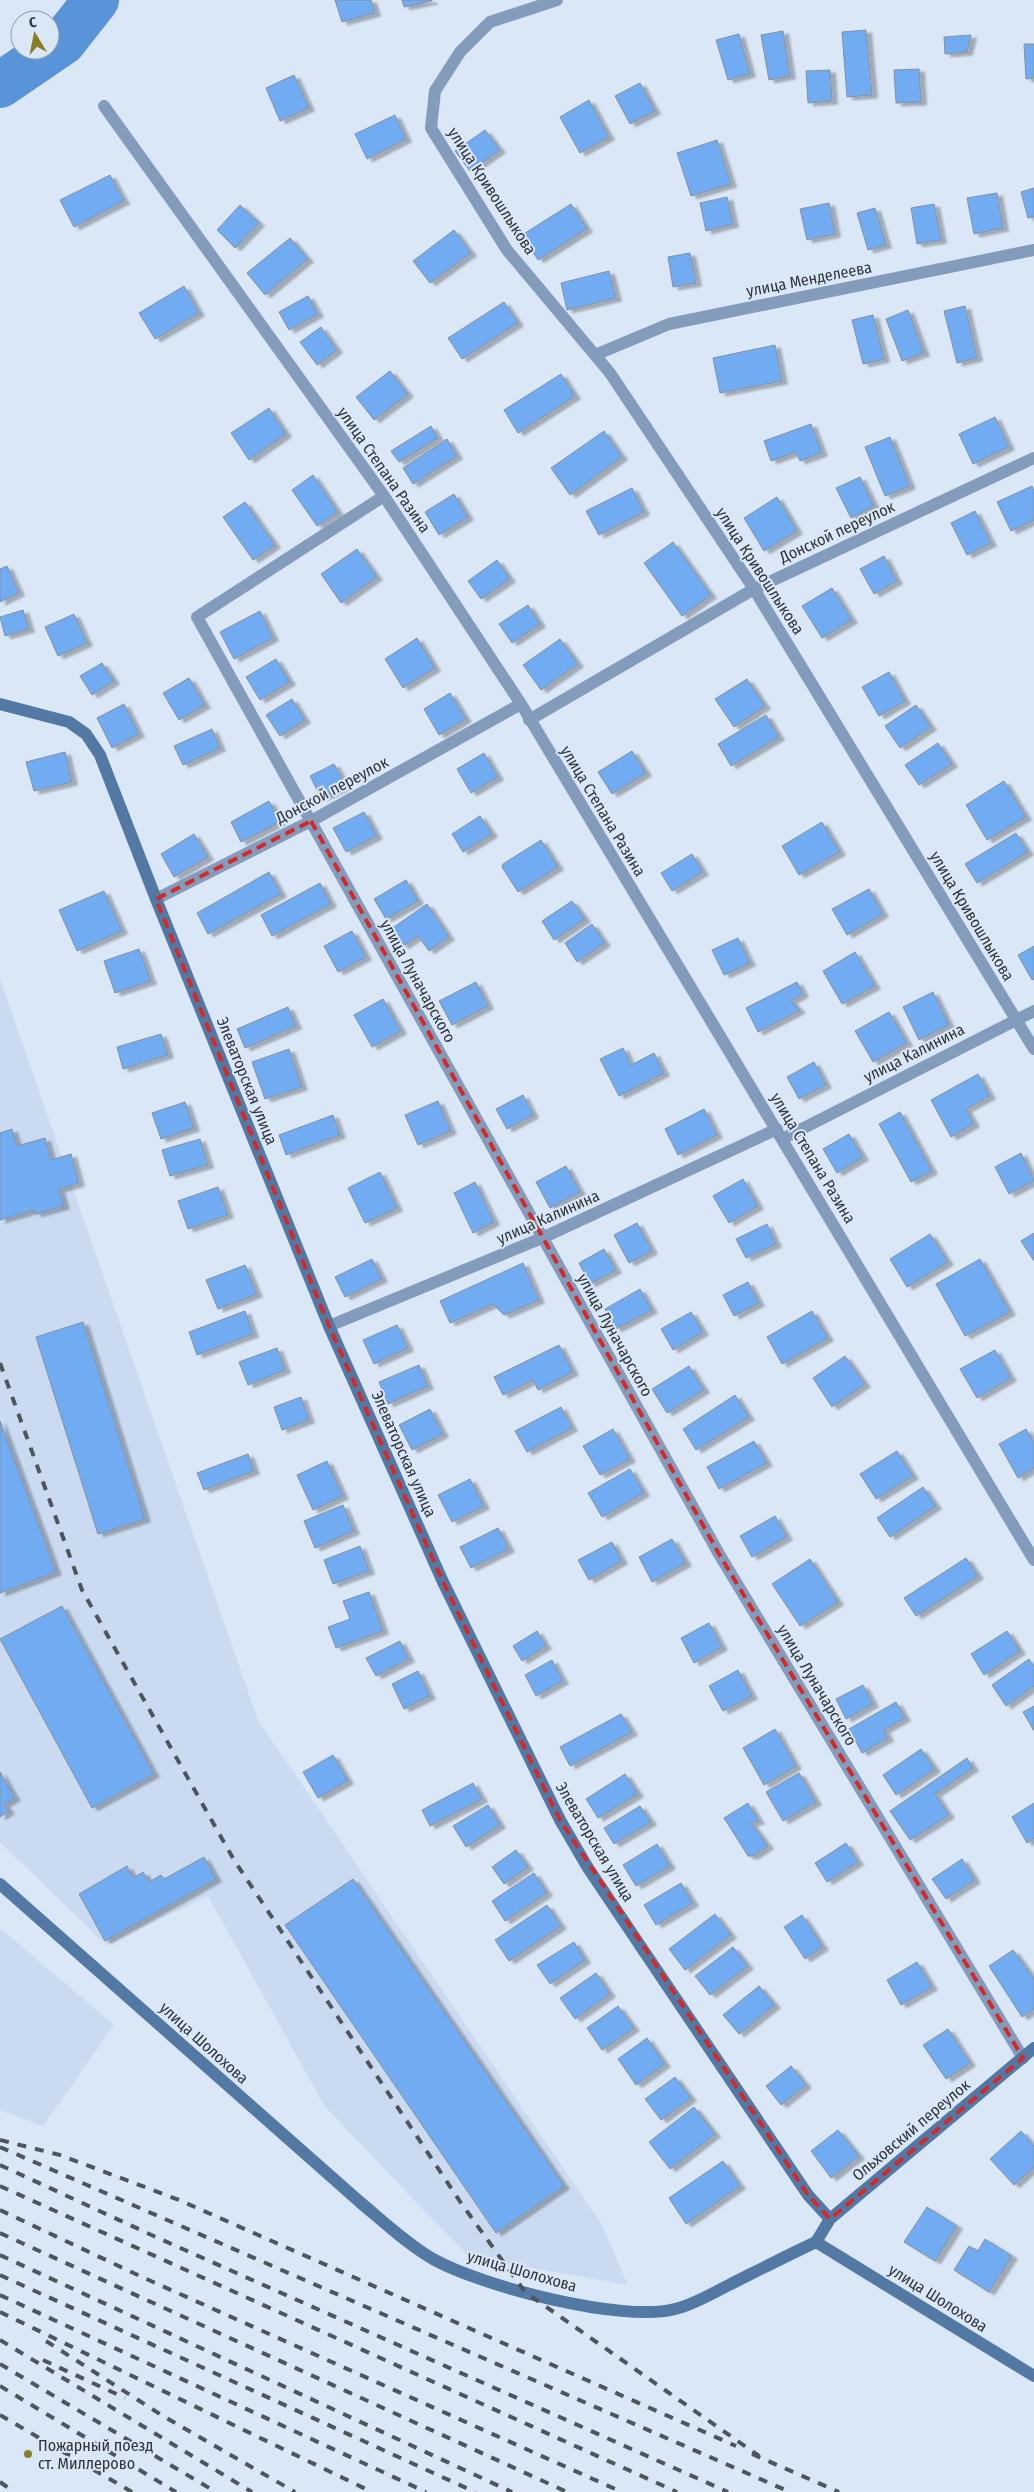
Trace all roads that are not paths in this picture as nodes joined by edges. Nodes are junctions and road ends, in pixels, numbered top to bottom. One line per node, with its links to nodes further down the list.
1 (557, 0): 4 (street, улица Кривошлыкова)
2 (104, 106): 6 (street, улица Степана Разина)
3 (1034, 250): 4 (street, улица Менделеева)
4 (596, 355): 7 (street, улица Кривошлыкова)
5 (1034, 458): 7 (street, Донской переулок)
6 (384, 496): 9 (street, улица Степана Разина); 11 (street, улица Луначарского)
7 (754, 589): 10 (street, Донской переулок); 14 (street, улица Кривошлыкова)
8 (0, 704): 12 (street, Элеваторская улица)
9 (521, 704): 10 (street, улица Степана Разина); 11 (street, Донской переулок)
10 (529, 720): 16 (street, улица Степана Разина)
11 (311, 821): 12 (street, Донской переулок); 17 (street, улица Луначарского)
12 (156, 899): 18 (street, Элеваторская улица)
13 (1034, 1011): 14 (street, улица Калинина)
14 (1016, 1020): 15 (street, улица Кривошлыкова); 16 (street, улица Калинина)
15 (1034, 1049)
16 (779, 1134): 17 (street, улица Калинина); 19 (street, улица Степана Разина)
17 (542, 1238): 18 (street, улица Калинина); 22 (street, улица Луначарского)
18 (329, 1326): 23 (street, Элеваторская улица)
19 (1034, 1560)
20 (0, 1884): 24 (street, улица Шолохова)
21 (1034, 2048): 22 (street, Ольховский переулок)
22 (1023, 2058): 23 (street, Ольховский переулок)
23 (830, 2219): 24 (street, Ольховский переулок)
24 (816, 2242): 25 (street, улица Шолохова)
25 (1034, 2376)

